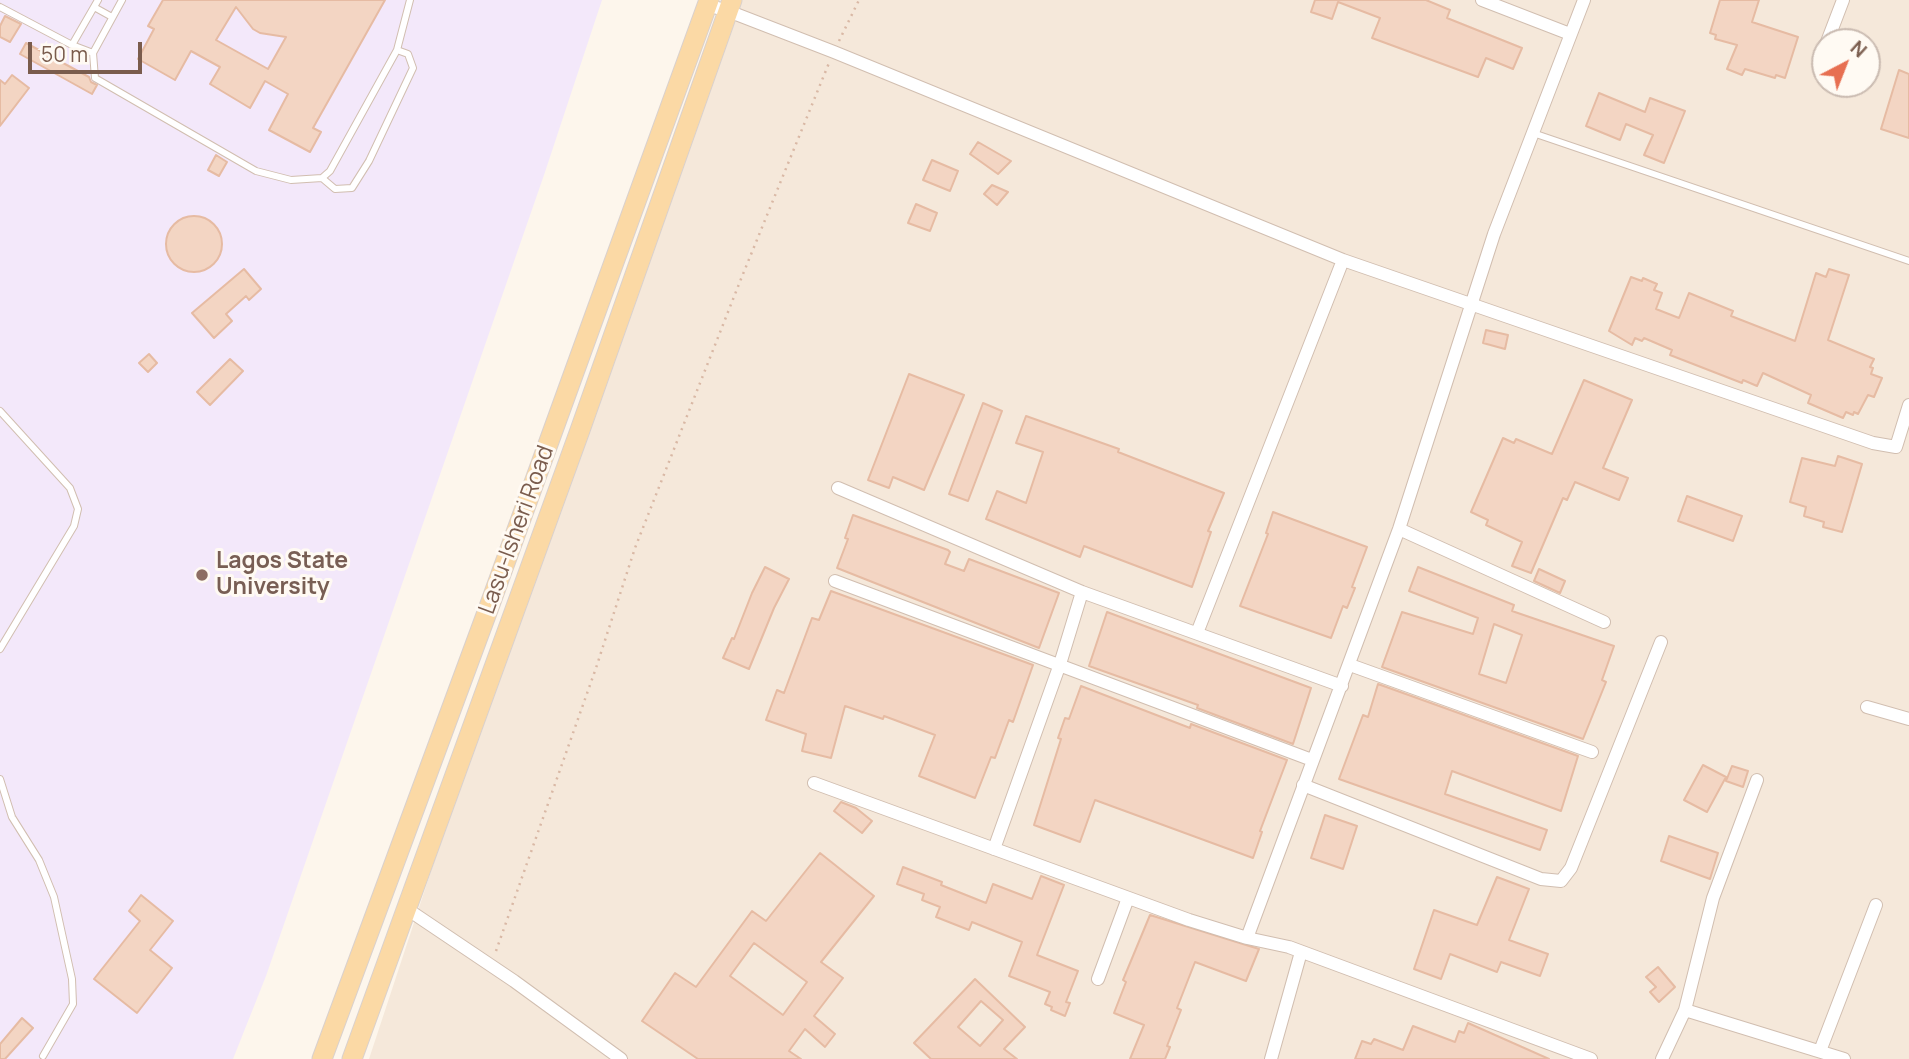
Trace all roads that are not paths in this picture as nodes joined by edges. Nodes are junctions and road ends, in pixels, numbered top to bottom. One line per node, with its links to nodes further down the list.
1 (98, 0): 10 (lane)
2 (122, 0): 11 (lane)
3 (411, 0): 15 (lane)
4 (1482, 0): 13 (street)
5 (1584, 0): 13 (street)
6 (1843, 0): 12 (street)
7 (708, 3): 8 (street); 55 (main road, Lasu-Isheri Road)
8 (730, 6): 19 (street); 48 (main road, Lasu-Isheri Road)
9 (0, 7): 14 (lane)
10 (94, 7): 11 (lane); 14 (lane)
11 (112, 17): 16 (lane)
12 (1832, 28)
13 (1570, 34): 17 (street)
14 (72, 45): 16 (lane)
15 (397, 50): 18 (lane); 18 (lane)
16 (93, 52): 18 (lane)
17 (1533, 133): 20 (lane); 21 (street)
18 (323, 178)
19 (1343, 260): 21 (street); 31 (street)
20 (1909, 261)
21 (1473, 304): 24 (street); 27 (street)
22 (1909, 405): 24 (street)
23 (0, 411): 33 (lane)
24 (1896, 447): 25 (street)
25 (1909, 452)
26 (838, 488): 29 (street)
27 (1399, 529): 30 (street); 35 (street)
28 (835, 581): 34 (street)
29 (1082, 592): 31 (street); 34 (street)
30 (1604, 622)
31 (1197, 633): 36 (street)
32 (1661, 642): 44 (street)
33 (0, 649)
34 (1060, 664): 40 (street); 45 (street)
35 (1350, 665): 36 (street); 39 (street)
36 (1342, 686): 40 (street)
37 (1867, 707): 38 (street)
38 (1909, 719)
39 (1592, 752)
40 (1312, 760): 44 (street)
41 (0, 779): 54 (lane)
42 (1757, 780): 52 (street)
43 (814, 783): 45 (street)
44 (1303, 785): 49 (street)
45 (994, 849): 46 (street)
46 (1128, 898): 49 (street); 51 (street)
47 (1876, 905): 53 (street)
48 (407, 909): 56 (main road, Lasu-Isheri Road); 57 (street)
49 (1247, 938): 50 (street)
50 (1301, 951): 58 (street); 59 (street)
51 (1098, 979)
52 (1685, 1010): 53 (street); 60 (street)
53 (1820, 1051): 61 (street)
54 (43, 1056)
55 (322, 1059)
56 (352, 1059)
57 (621, 1059)
58 (1271, 1059)
59 (1591, 1059)
60 (1662, 1059)
61 (1844, 1059)

